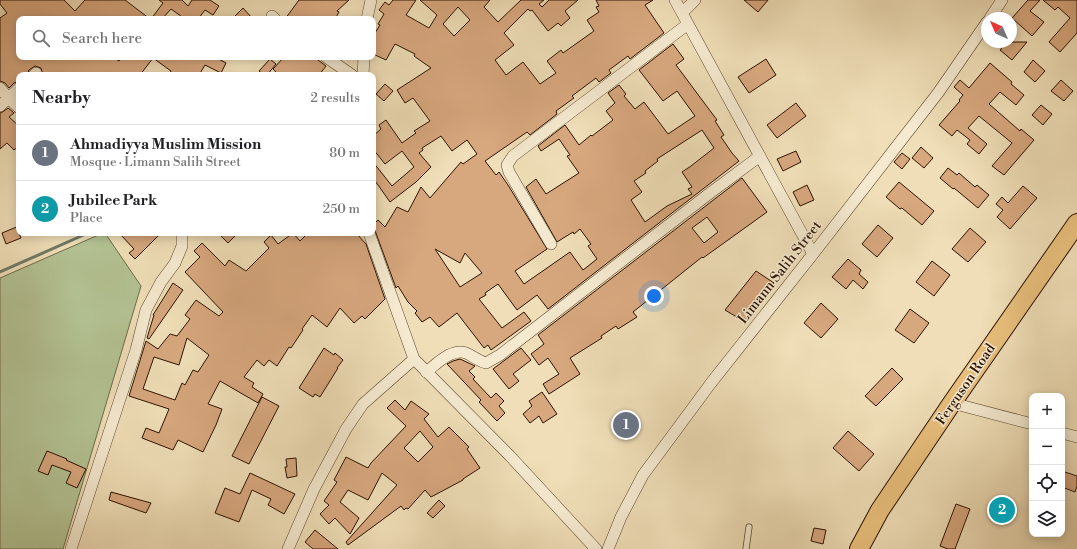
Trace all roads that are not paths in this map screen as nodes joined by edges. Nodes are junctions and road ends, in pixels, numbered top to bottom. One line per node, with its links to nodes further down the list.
1 (371, 0): 7 (street)
2 (675, 0): 5 (street)
3 (695, 0): 5 (street)
4 (1002, 0): 6 (street)
5 (682, 12): 8 (street)
6 (994, 12)
7 (368, 16)
8 (688, 24): 18 (street); 22 (street)
9 (981, 31): 23 (street, Limann Salih Street)
10 (330, 60): 12 (street)
11 (364, 60): 13 (street)
12 (348, 72)
13 (363, 72)
14 (0, 88): 16 (street)
15 (16, 91): 16 (street)
16 (4, 102): 17 (street)
17 (16, 107)
18 (760, 156): 23 (street); 25 (street)
19 (1077, 223): 26 (highway, Ferguson Road)
20 (182, 236): 31 (street)
21 (370, 236): 24 (street)
22 (551, 244)
23 (813, 254): 34 (street, Limann Salih Street)
24 (414, 360): 25 (street); 32 (street)
25 (426, 372): 33 (street)
26 (952, 402): 27 (street); 36 (highway, Ferguson Road)
27 (1029, 423)
28 (1065, 434): 29 (street)
29 (1077, 437)
30 (749, 527): 35 (lane)
31 (71, 549)
32 (288, 549)
33 (596, 549)
34 (608, 549)
35 (746, 549)
36 (859, 549)

